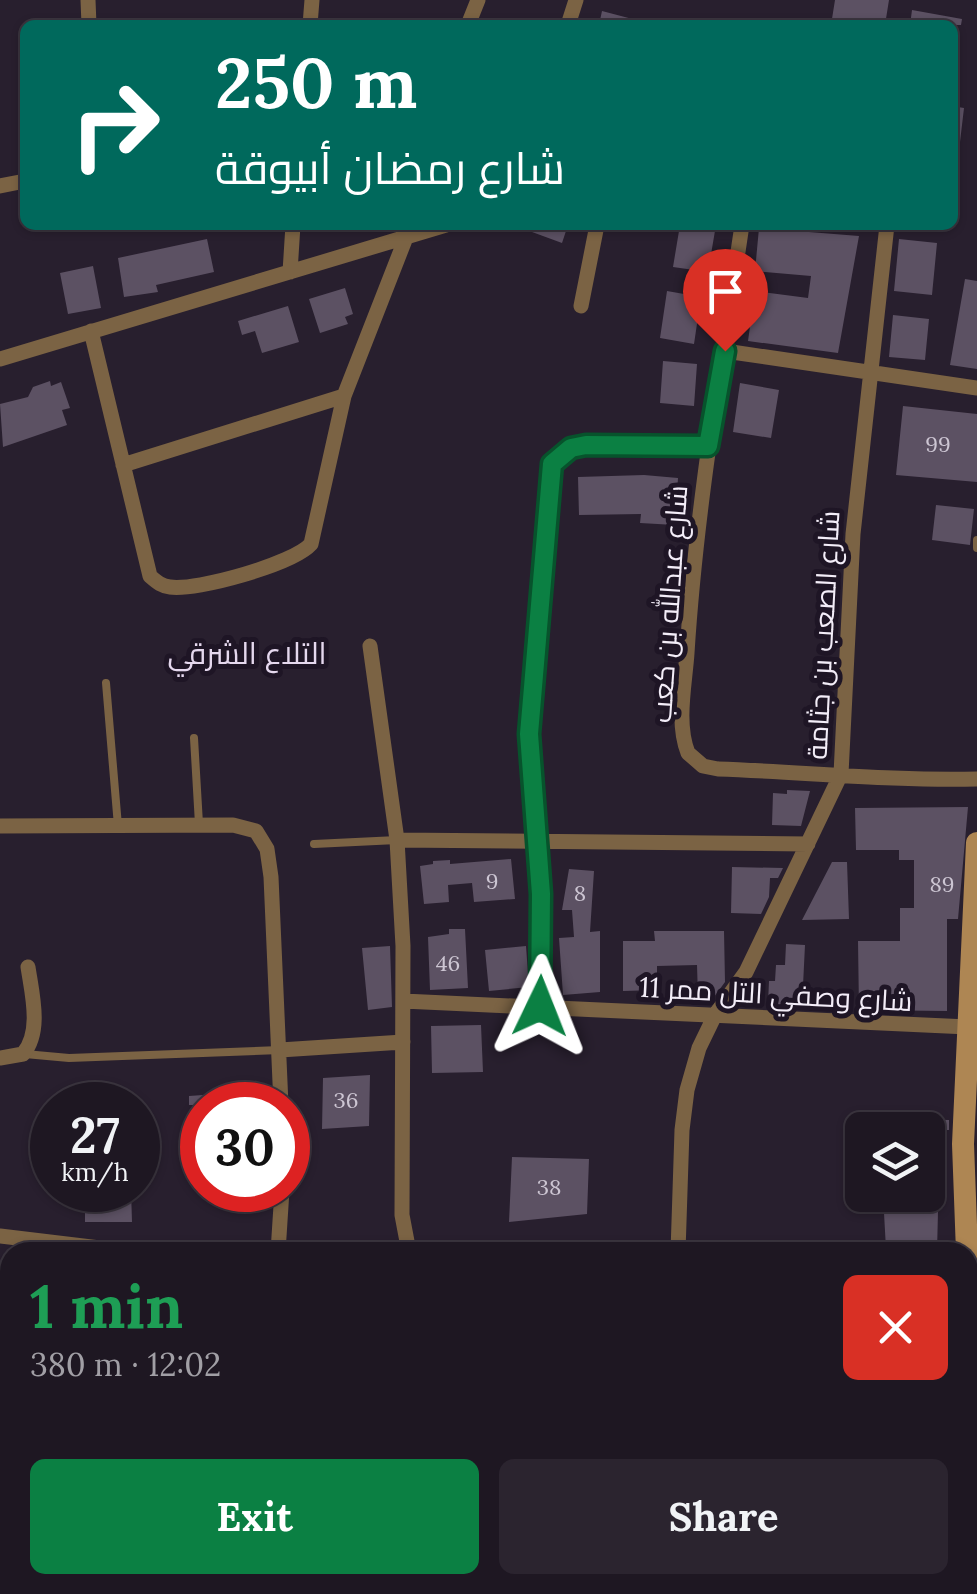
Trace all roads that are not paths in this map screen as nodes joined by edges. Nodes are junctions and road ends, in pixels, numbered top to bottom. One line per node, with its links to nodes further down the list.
1 (292, 230): 7 (street)
2 (432, 230): 6 (street)
3 (596, 230): 8 (street)
4 (741, 230): 10 (street, شارع عبدالله بن كعب)
5 (885, 230): 12 (street, شارع الصعب بن جثامة)
6 (405, 240): 7 (street); 14 (street)
7 (290, 272): 9 (street)
8 (581, 306)
9 (91, 331): 11 (street); 16 (street)
10 (725, 351): 12 (street); 15 (street, شارع عبدالله بن كعب)
11 (0, 359)
12 (870, 373): 13 (street); 22 (street, شارع الصعب بن جثامة)
13 (977, 388)
14 (344, 396): 16 (street); 16 (street)
15 (708, 446): 22 (street, شارع عبدالله بن كعب); 28 (street)
16 (122, 465)
17 (977, 540): 18 (lane)
18 (977, 548)
19 (370, 646): 27 (street)
20 (106, 684): 26 (lane)
21 (194, 738): 24 (lane)
22 (841, 774): 23 (street, شارع عبدالله بن كعب); 31 (street, شارع الصعب بن جثامة)
23 (977, 779)
24 (199, 825): 26 (street); 38 (street)
25 (0, 826): 26 (street)
26 (118, 826)
27 (397, 840): 28 (street); 30 (lane); 33 (street)
28 (536, 841): 31 (street); 34 (street)
29 (977, 843): 36 (main road)
30 (314, 844)
31 (808, 844): 35 (street, شارع الصعب بن جثامة)
32 (28, 967): 39 (street)
33 (403, 1001): 34 (street, شارع وصفي التل ممر 11); 37 (street)
34 (540, 1006): 35 (street, شارع وصفي التل ممر 11)
35 (715, 1016): 36 (street, شارع وصفي التل ممر 11); 47 (street, شارع الصعب بن جثامة)
36 (968, 1027): 48 (main road)
37 (402, 1042): 38 (street); 46 (street)
38 (280, 1050): 39 (lane); 41 (street)
39 (23, 1054): 40 (street)
40 (0, 1058)
41 (281, 1082)
42 (281, 1212): 45 (street)
43 (0, 1236): 44 (street)
44 (44, 1242)
45 (279, 1242)
46 (407, 1242)
47 (679, 1242)
48 (967, 1242)

